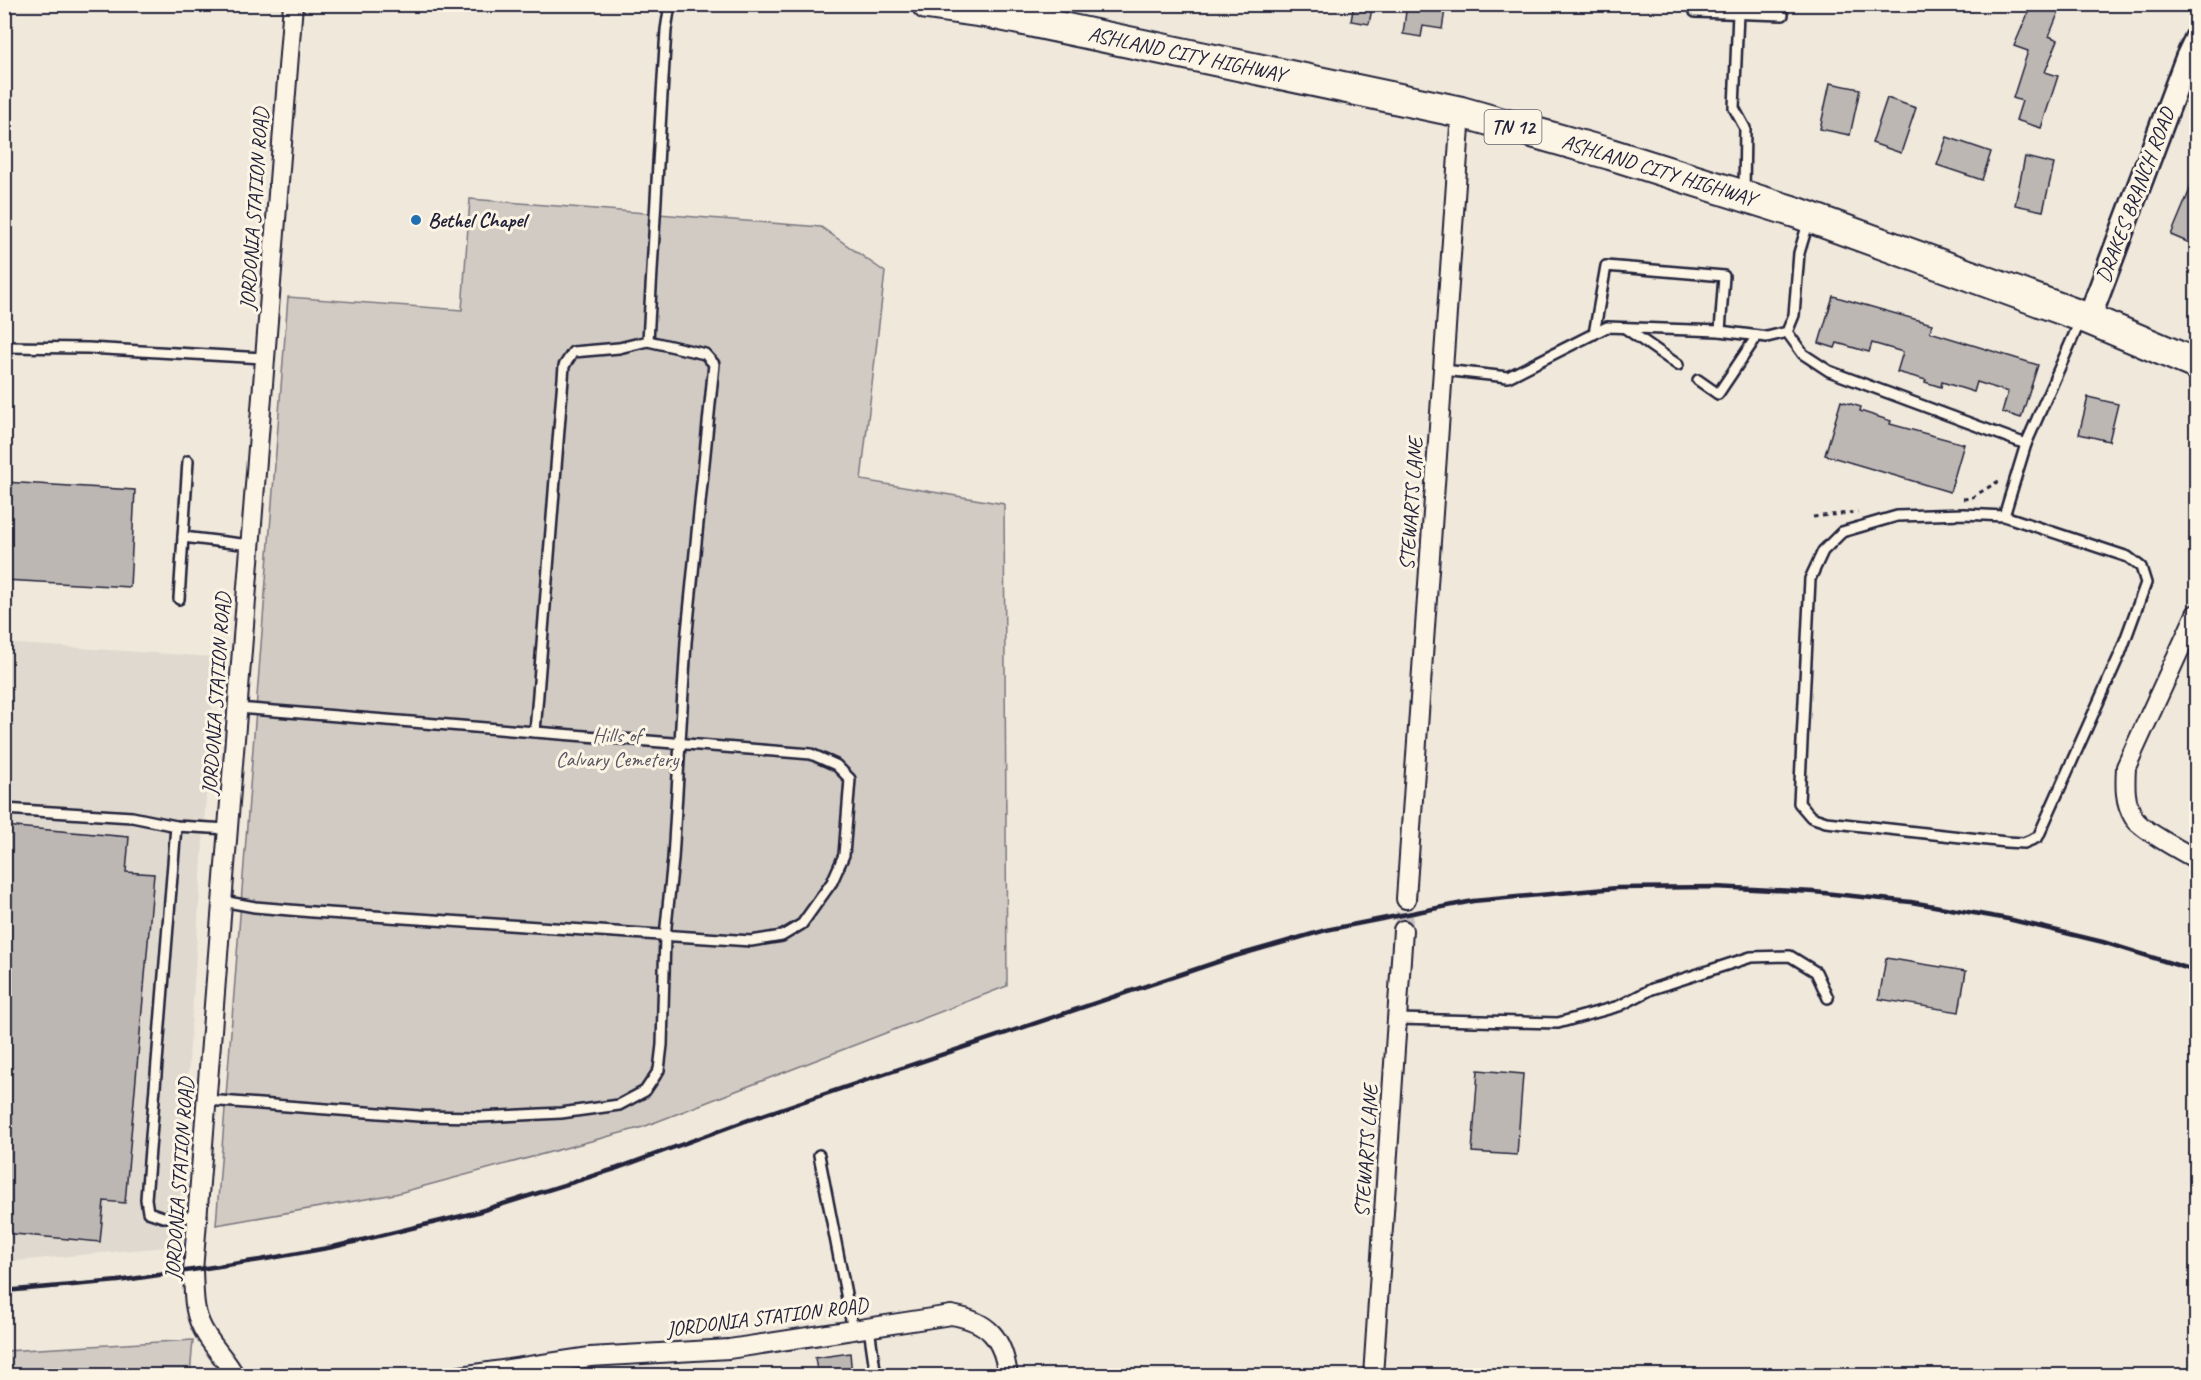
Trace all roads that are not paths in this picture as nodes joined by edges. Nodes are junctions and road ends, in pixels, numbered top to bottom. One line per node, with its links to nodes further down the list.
1 (292, 4): 20 (street, JORDONIA STATION ROAD)
2 (670, 4): 18 (lane)
3 (927, 4): 4 (main road, ASHLAND CITY HIGHWAY / TN 12)
4 (989, 9): 9 (main road, ASHLAND CITY HIGHWAY / TN 12)
5 (1695, 12): 6 (lane)
6 (1738, 13): 7 (lane); 10 (lane)
7 (1783, 15)
8 (2196, 39): 12 (street, DRAKES BRANCH ROAD)
9 (1461, 112): 10 (main road, ASHLAND CITY HIGHWAY / TN 12); 23 (street, STEWARTS LANE)
10 (1744, 196): 11 (main road, ASHLAND CITY HIGHWAY / TN 12)
11 (1810, 217): 12 (main road, ASHLAND CITY HIGHWAY / TN 12); 15 (lane)
12 (2086, 318): 21 (main road, ASHLAND CITY HIGHWAY / TN 12); 25 (lane)
13 (1625, 328): 14 (lane); 16 (lane); 22 (lane)
14 (1720, 331): 16 (lane); 17 (lane)
15 (1787, 332): 17 (lane); 25 (lane)
16 (1594, 334): 23 (lane)
17 (1757, 336): 24 (lane)
18 (648, 341): 33 (lane); 34 (lane)
19 (4, 347): 20 (lane)
20 (265, 358): 29 (street, JORDONIA STATION ROAD)
21 (2196, 364)
22 (1678, 366)
23 (1443, 370): 39 (street, STEWARTS LANE)
24 (1698, 380)
25 (2026, 444): 27 (lane)
26 (188, 461): 28 (lane)
27 (2004, 516): 27 (lane)
28 (183, 537): 29 (lane); 30 (lane)
29 (250, 545): 32 (street, JORDONIA STATION ROAD)
30 (178, 599)
31 (2196, 614): 38 (street)
32 (237, 708): 33 (lane); 37 (street, JORDONIA STATION ROAD)
33 (535, 732): 34 (lane)
34 (680, 744): 42 (lane); 42 (lane)
35 (4, 809): 36 (lane)
36 (176, 826): 37 (lane); 47 (lane)
37 (228, 829): 40 (street, JORDONIA STATION ROAD)
38 (2196, 859)
39 (1406, 899)
40 (222, 901): 42 (lane); 45 (street, JORDONIA STATION ROAD)
41 (1403, 930): 44 (street, STEWARTS LANE)
42 (665, 936): 45 (lane)
43 (1828, 998): 44 (lane)
44 (1398, 1019): 53 (street, STEWARTS LANE)
45 (207, 1100): 47 (street, JORDONIA STATION ROAD)
46 (819, 1155): 48 (lane)
47 (198, 1216): 49 (street, JORDONIA STATION ROAD)
48 (861, 1329): 50 (street, JORDONIA STATION ROAD); 51 (lane); 52 (street, JORDONIA STATION ROAD)
49 (235, 1376)
50 (461, 1376)
51 (876, 1376)
52 (1008, 1376)
53 (1373, 1376)

